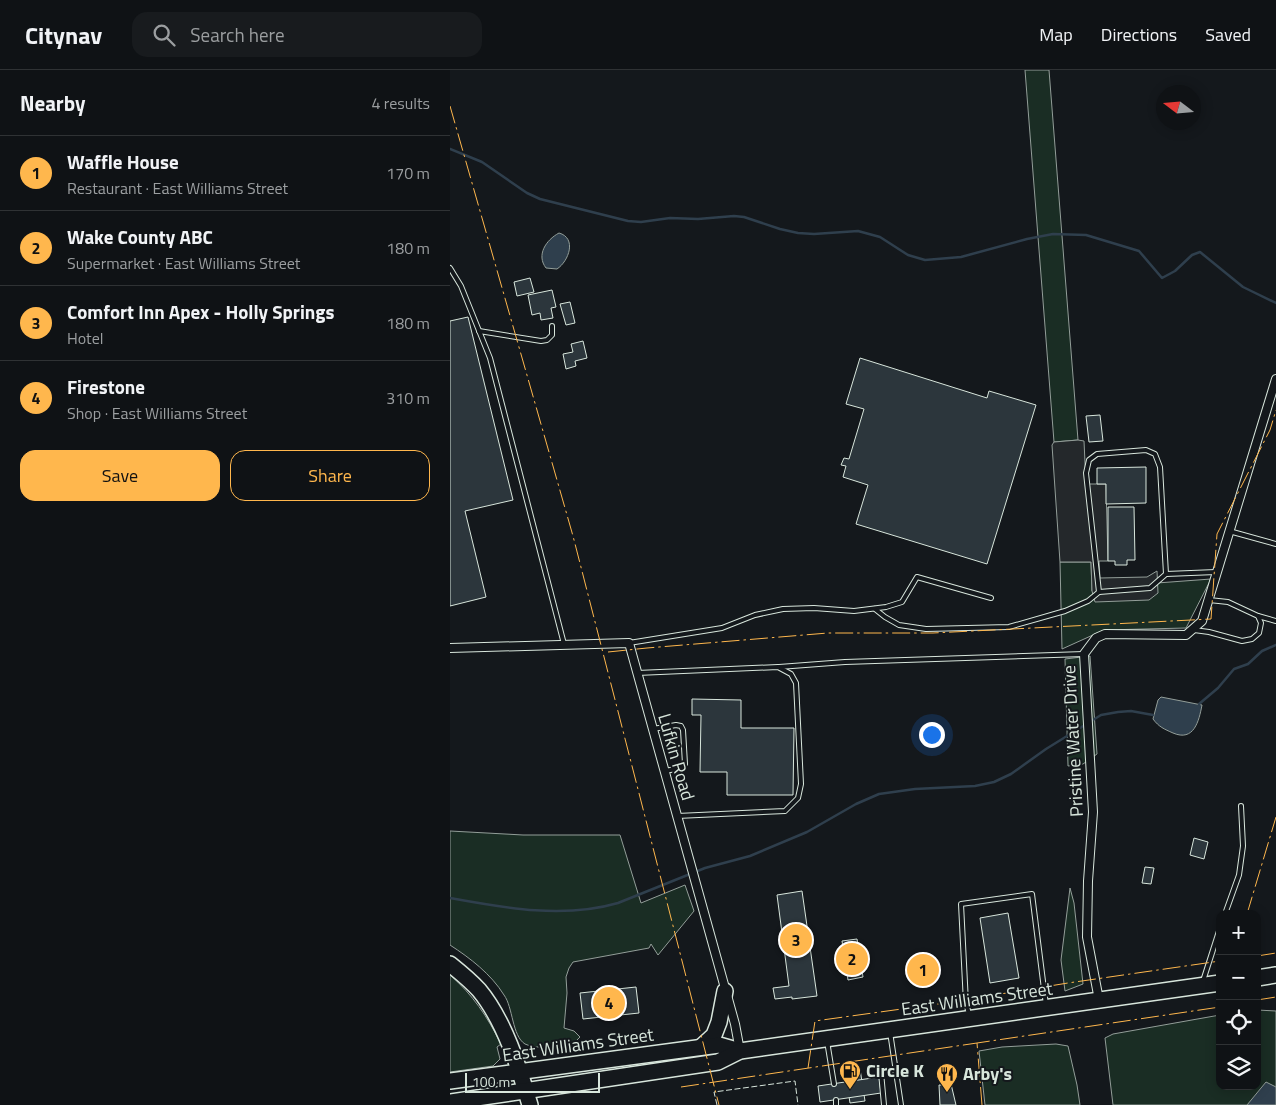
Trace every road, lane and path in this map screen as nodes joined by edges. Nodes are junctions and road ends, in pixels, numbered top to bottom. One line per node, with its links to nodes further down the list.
1 (450, 268): 3 (lane)
2 (552, 326): 3 (lane)
3 (479, 332): 17 (lane)
4 (1276, 379): 5 (street)
5 (1229, 531): 6 (lane); 7 (street)
6 (1276, 544)
7 (1216, 572): 8 (lane); 11 (street)
8 (1166, 574): 9 (lane); 9 (lane)
9 (1099, 592): 12 (lane)
10 (991, 598): 12 (lane)
11 (1208, 600): 13 (lane); 15 (street)
12 (874, 609): 16 (lane)
13 (1258, 616): 14 (lane); 15 (lane)
14 (1276, 621)
15 (1192, 630): 19 (street, Pristine Water Drive)
16 (629, 643): 17 (street); 21 (street, Lufkin Road)
17 (564, 644): 18 (street)
18 (450, 648)
19 (1084, 654): 20 (lane); 34 (street, Pristine Water Drive)
20 (778, 667): 21 (lane); 25 (lane)
21 (637, 673): 22 (street, Lufkin Road)
22 (653, 729): 23 (street, Lufkin Road); 23 (lane)
23 (665, 771): 25 (street, Lufkin Road)
24 (1241, 806): 26 (lane)
25 (677, 816): 33 (street, Lufkin Road)
26 (1226, 910)
27 (1216, 938): 32 (lane)
28 (450, 964): 42 (highway)
29 (1276, 975): 30 (highway)
30 (1261, 977)
31 (1216, 984): 32 (highway, East Williams Street)
32 (1201, 986): 34 (highway, East Williams Street)
33 (725, 991): 39 (highway); 40 (street, Lufkin Road)
34 (1099, 1000): 35 (highway, East Williams Street)
35 (1046, 1008): 36 (highway, East Williams Street); 36 (lane)
36 (970, 1019): 37 (highway, East Williams Street)
37 (889, 1030): 38 (highway, East Williams Street); 41 (lane)
38 (826, 1039): 40 (highway, East Williams Street); 44 (lane)
39 (701, 1047): 40 (highway, East Williams Street); 42 (highway, East Williams Street)
40 (740, 1051): 45 (highway, East Williams Street)
41 (896, 1070): 47 (lane); 48 (lane)
42 (520, 1071): 43 (highway, East Williams Street); 45 (highway)
43 (450, 1081)
44 (834, 1084)
45 (528, 1098): 46 (highway, East Williams Street)
46 (450, 1102)
47 (884, 1105)
48 (900, 1105)

